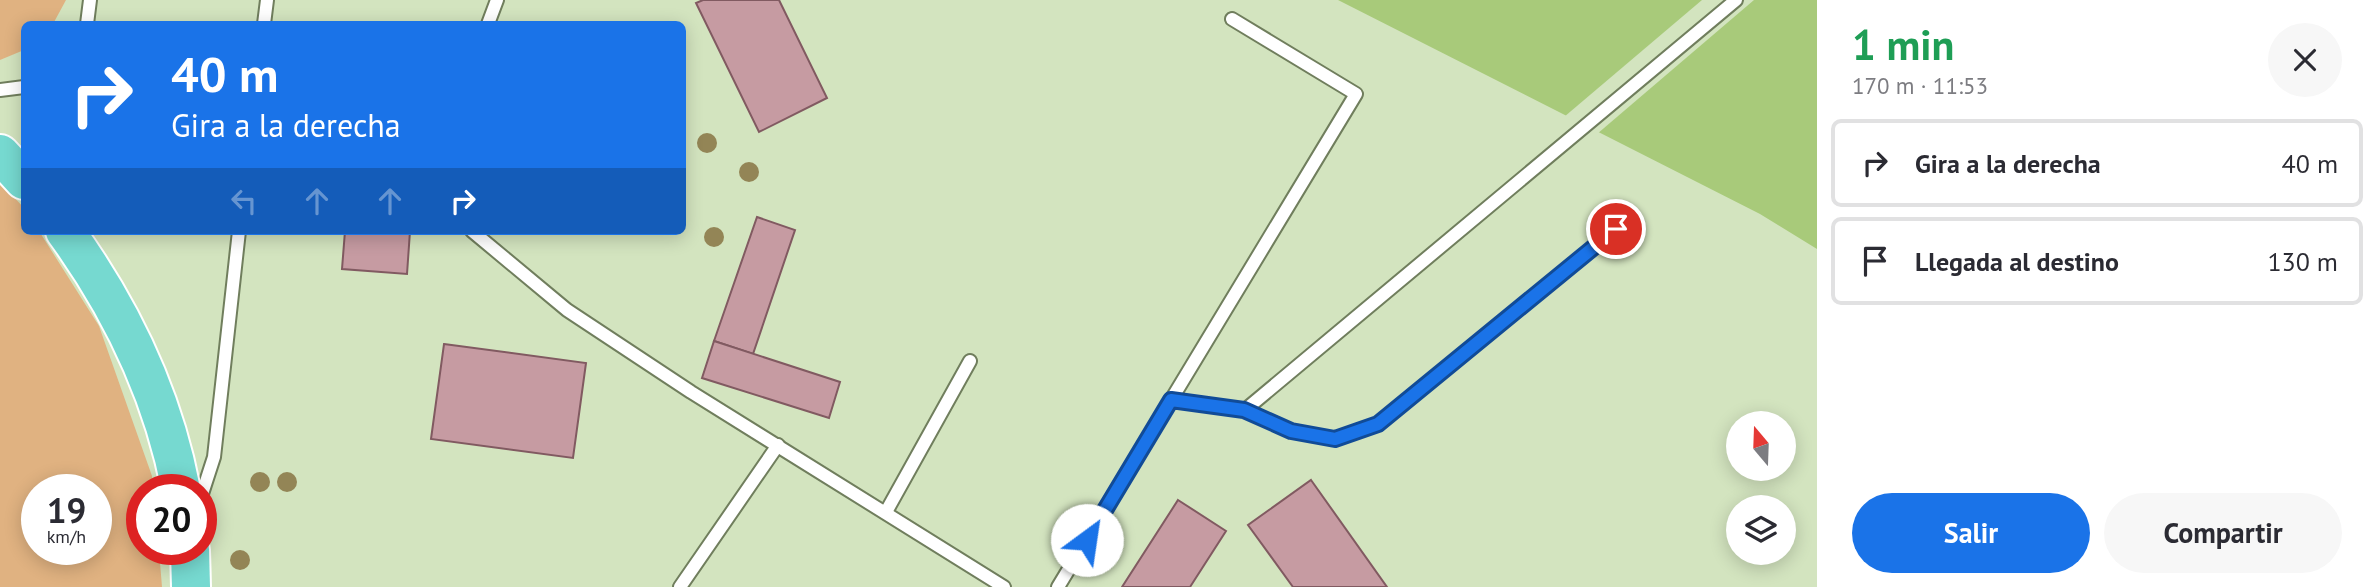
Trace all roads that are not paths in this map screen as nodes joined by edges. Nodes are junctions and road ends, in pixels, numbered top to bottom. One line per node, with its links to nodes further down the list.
1 (90, 0): 6 (lane)
2 (267, 0): 7 (lane)
3 (497, 0): 8 (lane)
4 (1736, 0): 19 (lane)
5 (1232, 19): 18 (lane)
6 (87, 21)
7 (264, 21)
8 (489, 21)
9 (21, 87): 10 (lane)
10 (0, 90)
11 (0, 154): 12 (highway)
12 (21, 177)
13 (1616, 229): 19 (lane)
14 (68, 235): 21 (highway)
15 (239, 235): 22 (lane)
16 (477, 235): 20 (lane)
17 (970, 361): 23 (lane)
18 (1171, 400): 19 (lane); 28 (lane)
19 (1244, 410)
20 (778, 445): 23 (lane); 26 (lane)
21 (177, 474)
22 (208, 474)
23 (886, 512): 27 (lane)
24 (190, 565): 25 (highway)
25 (191, 587)
26 (680, 587)
27 (1004, 587)
28 (1058, 587)

